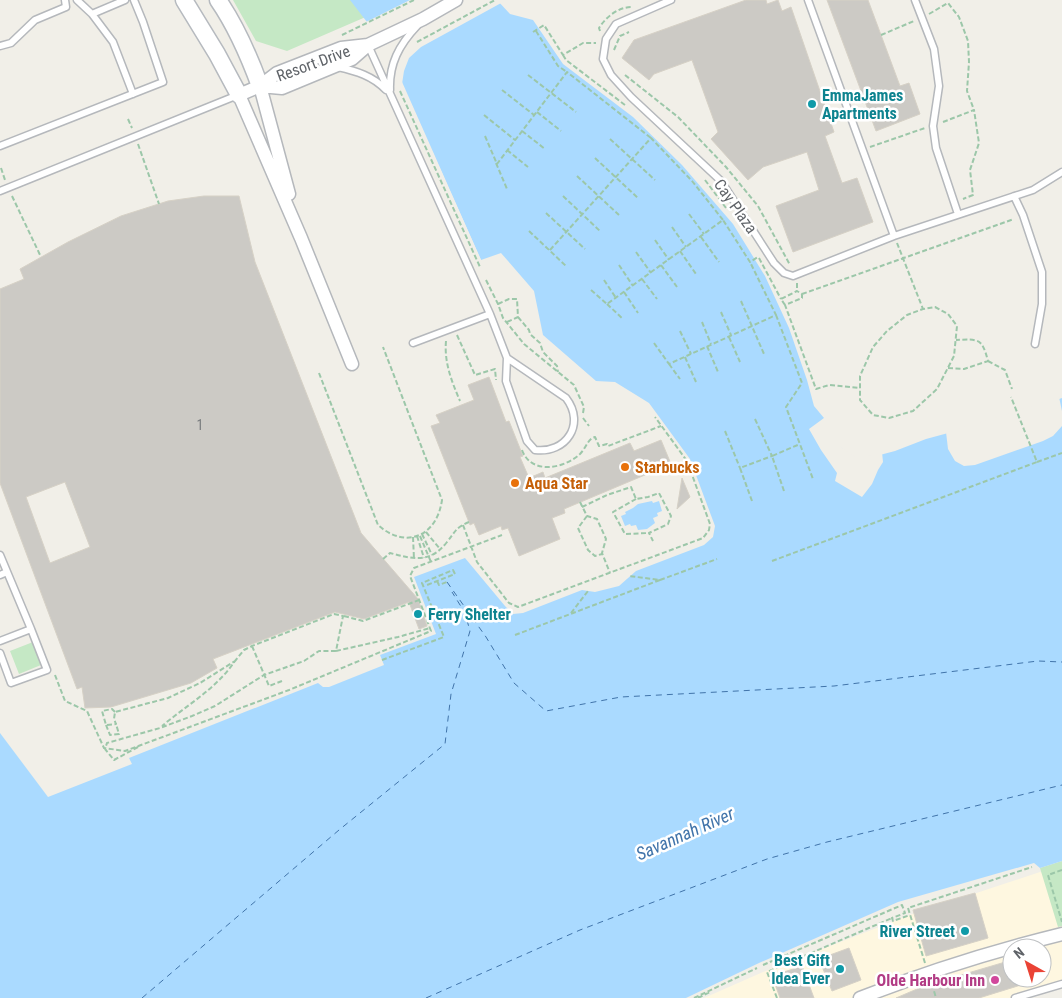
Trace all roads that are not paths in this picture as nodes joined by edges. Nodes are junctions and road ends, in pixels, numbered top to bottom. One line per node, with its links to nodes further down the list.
1 (64, 0): 14 (lane)
2 (76, 0): 11 (lane)
3 (125, 0): 11 (lane)
4 (134, 0): 17 (lane)
5 (184, 0): 19 (street)
6 (218, 0): 16 (street)
7 (456, 0): 12 (street, Resort Drive)
8 (669, 0): 25 (lane, Cay Plaza)
9 (808, 0): 25 (lane)
10 (915, 0): 24 (lane)
11 (92, 14): 17 (lane)
12 (423, 19): 13 (street, Resort Drive); 18 (lane)
13 (368, 45): 15 (street, Resort Drive); 16 (street, Resort Drive); 18 (lane)
14 (0, 46)
15 (334, 66): 16 (street, Resort Drive); 18 (lane)
16 (260, 86): 19 (street, Resort Drive); 26 (street)
17 (133, 94): 20 (lane)
18 (390, 94): 27 (lane)
19 (239, 95): 22 (lane); 26 (street)
20 (0, 146)
21 (1062, 172): 23 (lane, Cay Plaza)
22 (0, 191)
23 (1014, 196): 24 (lane, Cay Plaza); 29 (lane)
24 (958, 214): 25 (lane, Cay Plaza)
25 (894, 236)
26 (301, 238): 31 (street)
27 (490, 314): 28 (lane); 30 (lane)
28 (413, 343)
29 (1035, 344)
30 (507, 358): 30 (lane)
31 (352, 364)
32 (0, 555): 33 (lane)
33 (7, 572): 34 (lane); 35 (lane)
34 (0, 575)
35 (31, 629): 36 (lane); 37 (lane)
36 (0, 641)
37 (0, 654)
38 (1062, 934): 40 (street)
39 (1062, 984): 41 (lane)
40 (860, 998)
41 (1015, 998)

